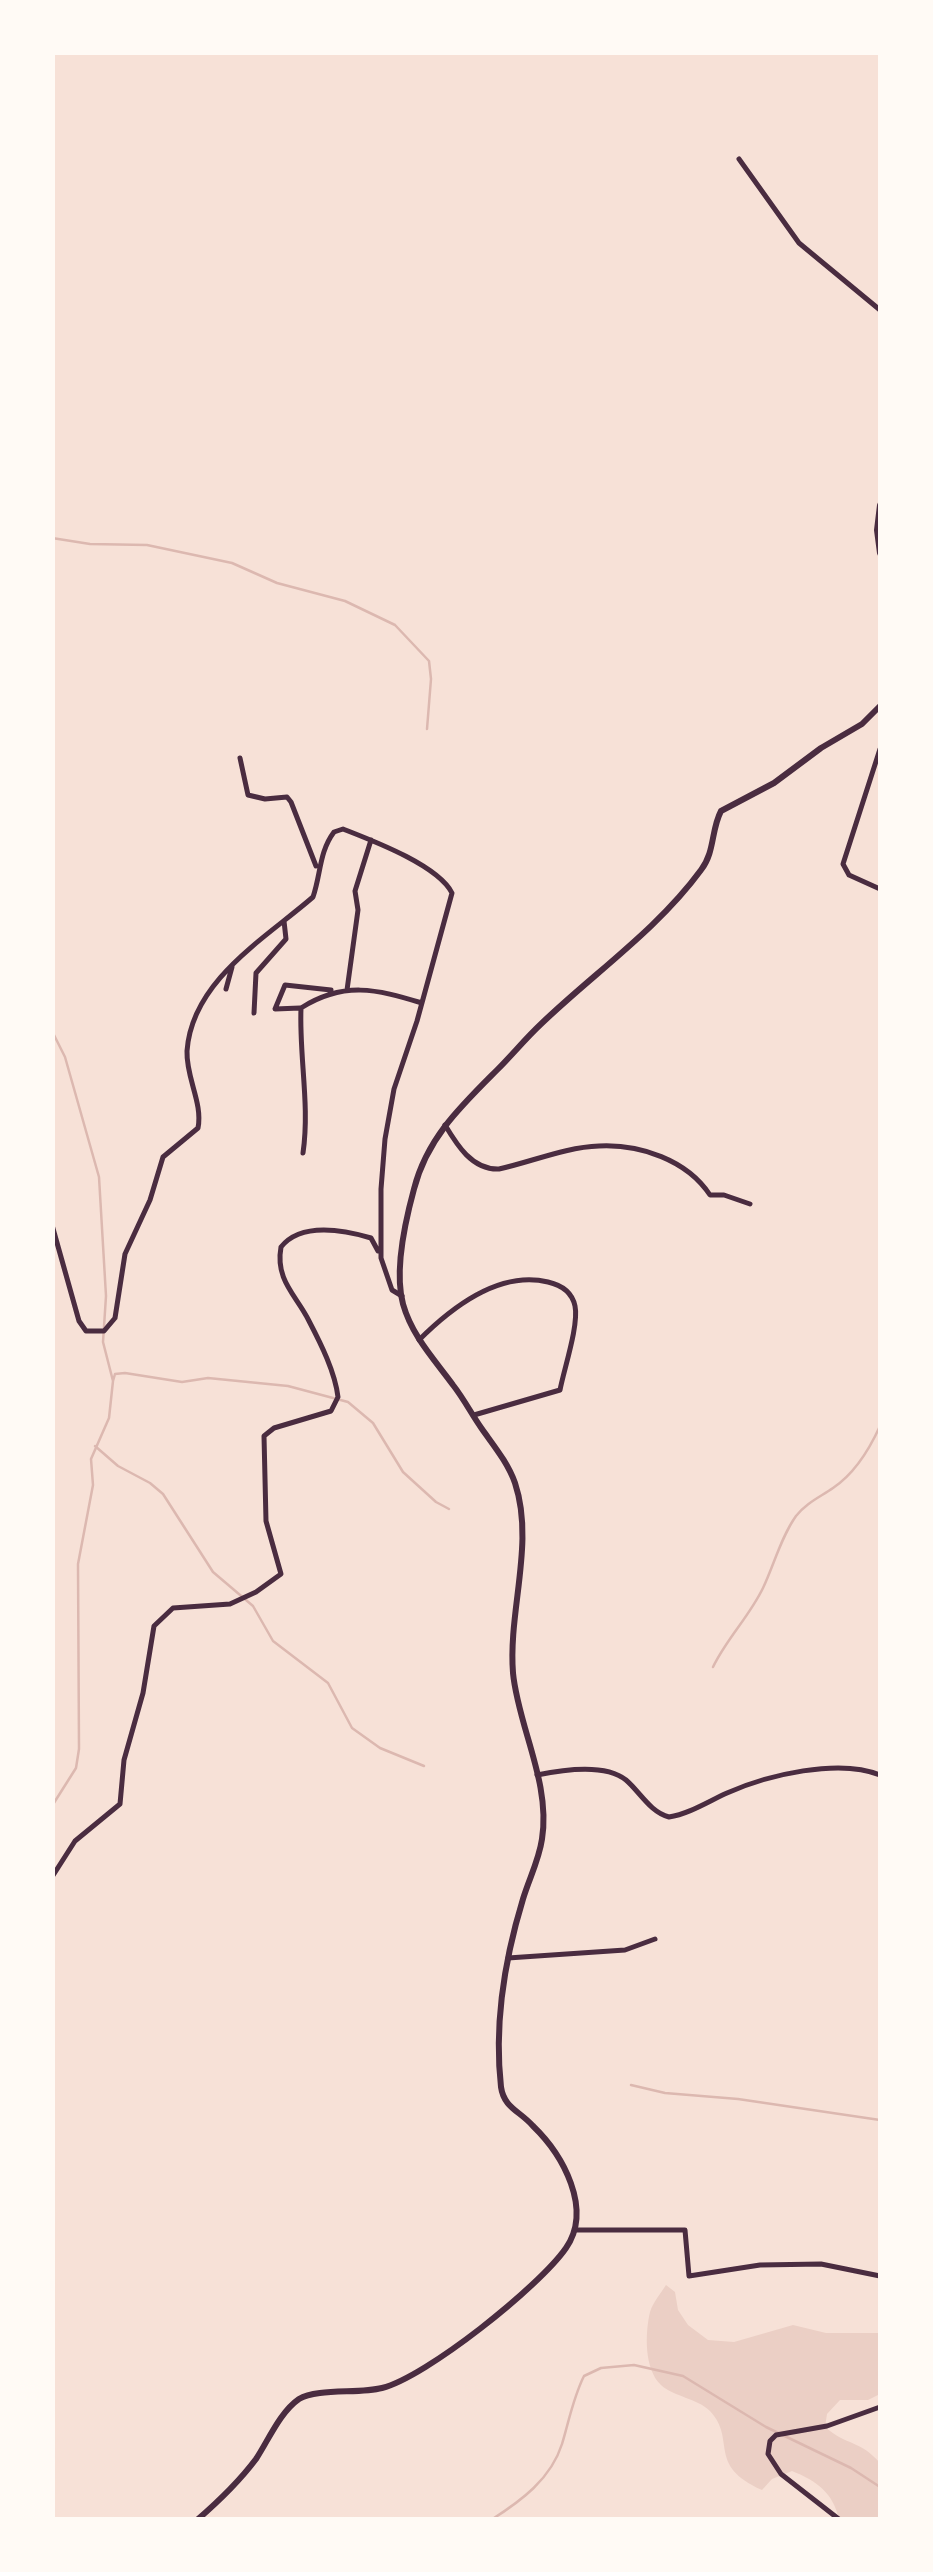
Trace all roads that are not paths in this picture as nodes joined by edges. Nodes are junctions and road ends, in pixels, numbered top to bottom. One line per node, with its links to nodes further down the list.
1 (739, 159): 2 (street)
2 (880, 310)
3 (880, 505): 4 (street)
4 (880, 553)
5 (880, 706): 19 (street)
6 (880, 749): 10 (street)
7 (240, 758): 9 (street)
8 (370, 840): 9 (street); 15 (street); 16 (street)
9 (317, 868): 11 (street)
10 (880, 889)
11 (284, 921): 12 (street); 18 (street)
12 (232, 964): 13 (street); 22 (street)
13 (226, 989)
14 (334, 990): 15 (street); 17 (street); 17 (street)
15 (346, 990): 16 (street)
16 (422, 1003): 23 (street)
17 (301, 1008): 20 (street)
18 (254, 1013)
19 (445, 1124): 21 (street); 24 (street)
20 (303, 1153)
21 (750, 1204)
22 (52, 1225)
23 (381, 1258): 24 (street); 29 (street)
24 (402, 1296): 25 (street)
25 (419, 1340): 26 (street); 26 (street)
26 (472, 1415): 27 (street)
27 (537, 1775): 28 (street); 31 (street)
28 (880, 1775)
29 (52, 1876)
30 (655, 1939): 31 (street)
31 (508, 1958): 32 (street)
32 (575, 2230): 33 (street); 35 (street)
33 (880, 2276)
34 (880, 2407): 36 (street)
35 (196, 2520)
36 (840, 2520)

